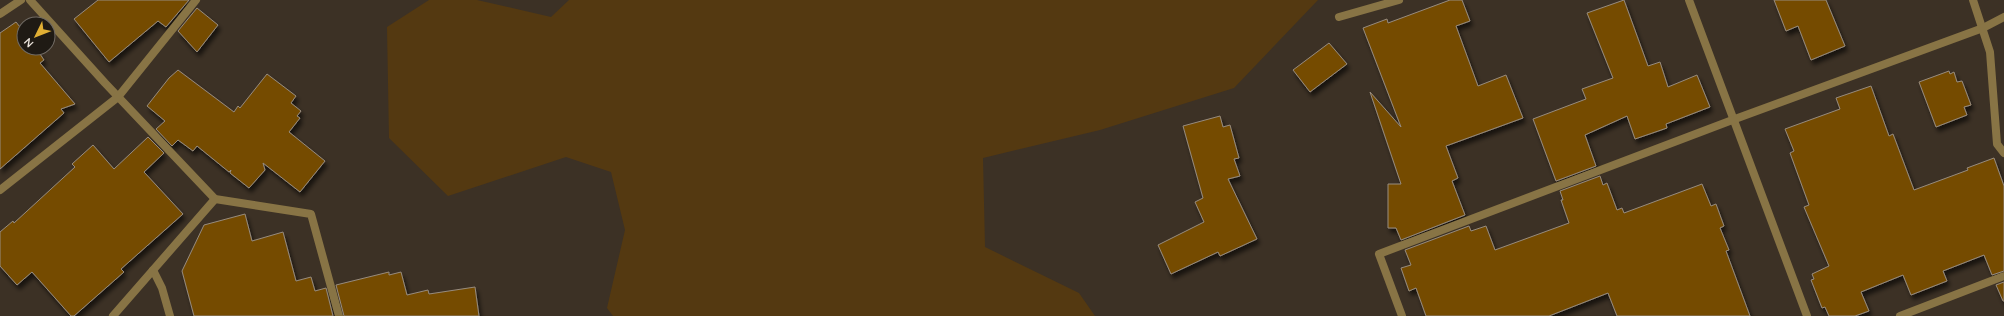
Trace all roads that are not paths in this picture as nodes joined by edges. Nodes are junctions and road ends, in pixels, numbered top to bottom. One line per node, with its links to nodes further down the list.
1 (21, 0): 7 (street)
2 (30, 0): 11 (street)
3 (196, 0): 11 (street)
4 (1399, 0): 8 (street)
5 (1689, 0): 12 (street)
6 (1973, 0): 10 (street)
7 (0, 14)
8 (1339, 17)
9 (2004, 17): 10 (street)
10 (1983, 28): 12 (street); 13 (street)
11 (118, 97): 14 (street); 15 (street)
12 (1735, 119): 21 (street); 22 (street)
13 (2004, 152)
14 (0, 190)
15 (215, 199): 16 (street); 20 (street)
16 (153, 270): 18 (street); 19 (street)
17 (2004, 276): 23 (street)
18 (113, 316)
19 (170, 316)
20 (339, 316)
21 (1402, 316)
22 (1807, 316)
23 (1900, 316)

